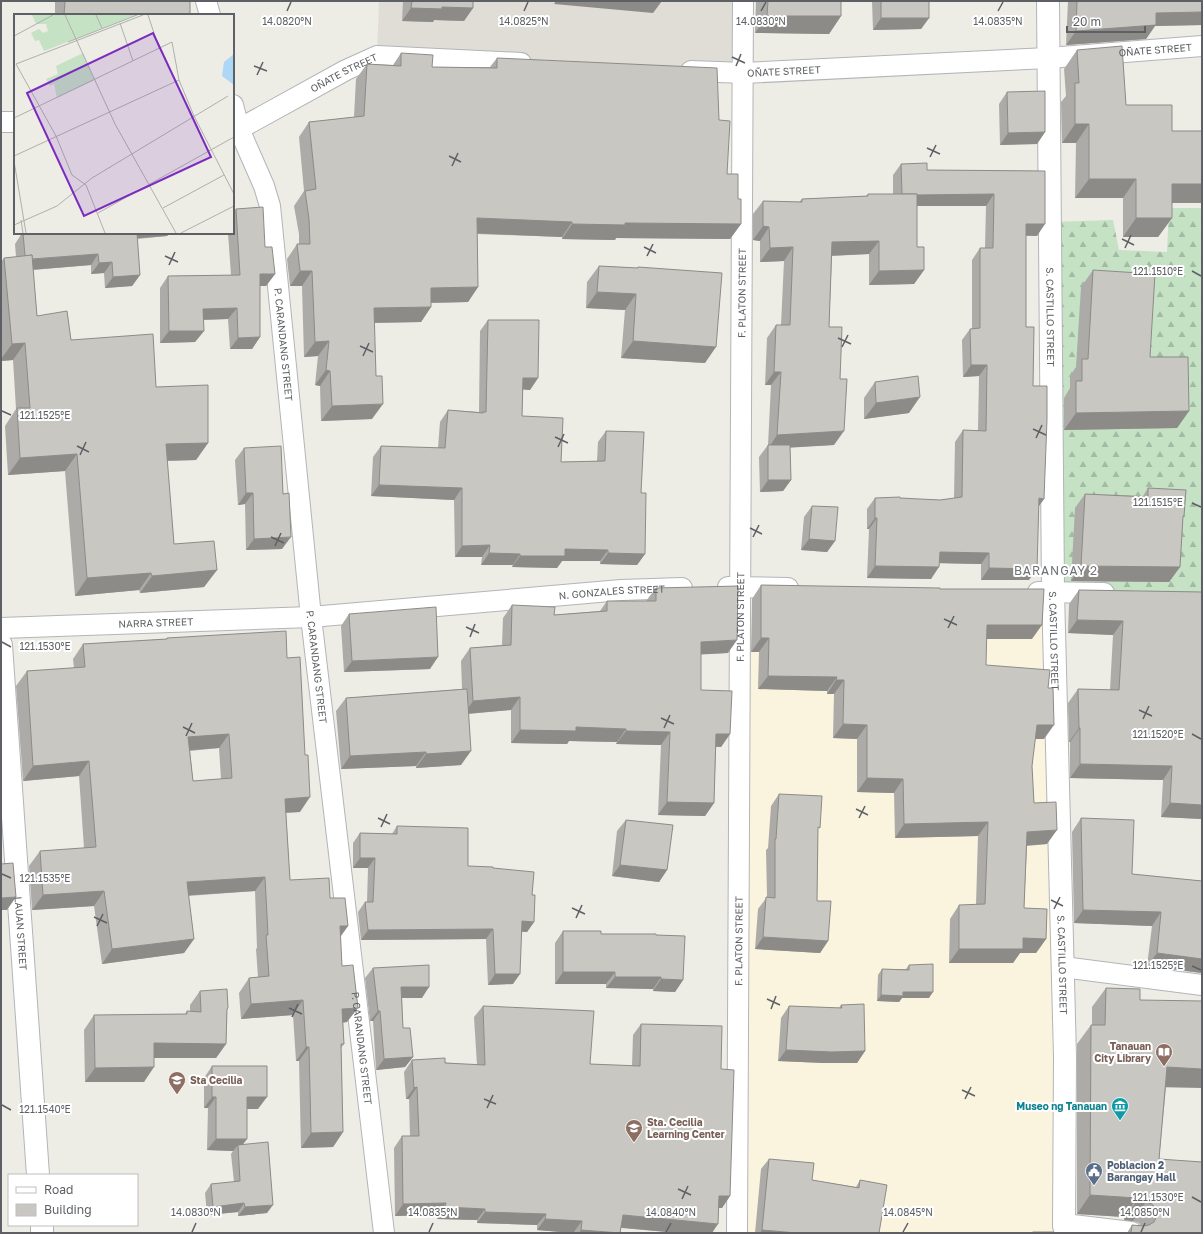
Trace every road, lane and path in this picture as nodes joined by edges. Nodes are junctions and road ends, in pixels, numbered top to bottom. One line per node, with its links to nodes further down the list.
1 (206, 1): 4 (street)
2 (743, 1): 9 (street, F. PLATON STREET)
3 (1048, 1): 6 (street, S. CASTILLO STREET)
4 (210, 14)
5 (1202, 46): 6 (street, OÑATE STREET)
6 (1048, 58): 9 (street, OÑATE STREET); 17 (street, S. CASTILLO STREET)
7 (542, 64): 13 (street, OÑATE STREET)
8 (670, 70): 9 (street, OÑATE STREET)
9 (744, 73): 14 (street, F. PLATON STREET)
10 (234, 113): 13 (street, P. CARANDANG STREET)
11 (1, 122): 12 (street)
12 (14, 122)
13 (236, 129): 19 (street, P. CARANDANG STREET)
14 (740, 587): 15 (street, N. GONZALES STREET); 19 (street, N. GONZALES STREET); 27 (street, F. PLATON STREET)
15 (803, 588)
16 (1023, 592): 17 (street)
17 (1053, 592): 18 (street); 22 (street, S. CASTILLO STREET)
18 (1126, 593)
19 (311, 617): 20 (street, NARRA STREET); 26 (street, P. CARANDANG STREET)
20 (1, 628)
21 (1, 645): 24 (street, LAUAN STREET)
22 (1063, 967): 23 (street); 25 (street, S. CASTILLO STREET)
23 (1202, 985)
24 (38, 1174)
25 (1065, 1229): 28 (street)
26 (384, 1233)
27 (737, 1233)
28 (1131, 1233)

